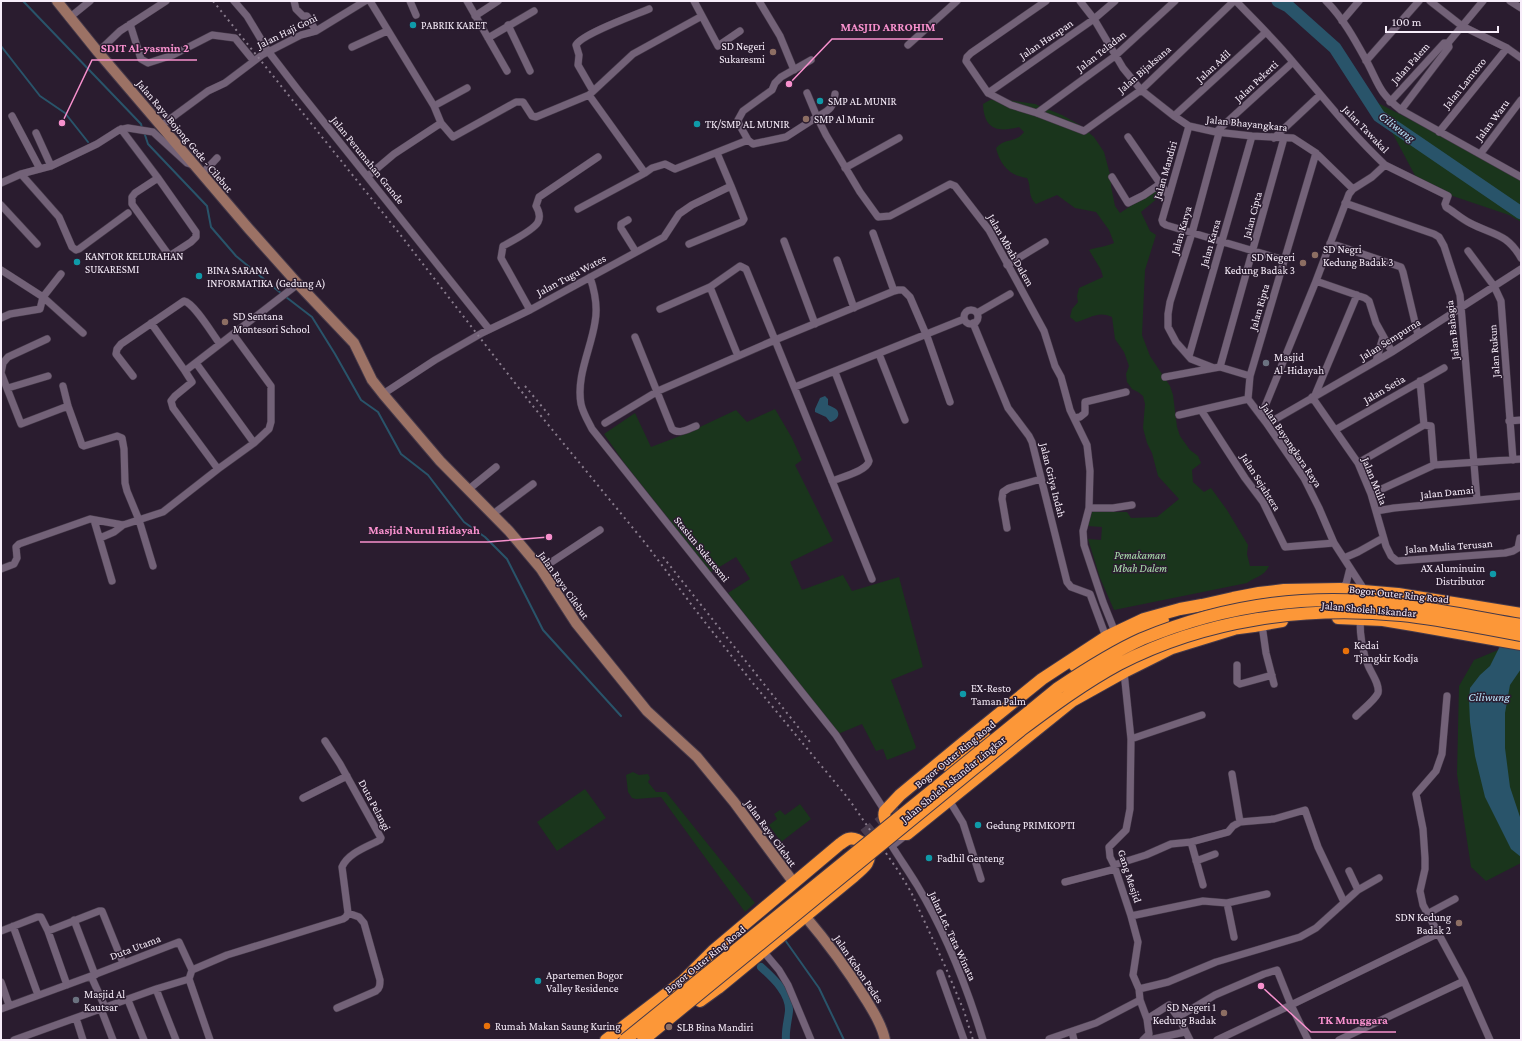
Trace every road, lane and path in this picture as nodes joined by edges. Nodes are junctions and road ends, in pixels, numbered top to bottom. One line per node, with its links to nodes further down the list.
1 (56, 1): 31 (main road, Jalan Raya Bojong Gede - Cilebut)
2 (90, 1): 31 (street)
3 (166, 1): 34 (street)
4 (234, 1): 46 (street, Jalan Perumahan Grande)
5 (294, 1): 37 (street)
6 (365, 1): 37 (street, Jalan Haji Goni)
7 (370, 1): 38 (street)
8 (410, 1): 28 (street)
9 (467, 1): 29 (street)
10 (498, 1): 29 (street)
11 (694, 1): 30 (street)
12 (760, 1): 54 (street)
13 (957, 1): 43 (street)
14 (1046, 1): 63 (street)
15 (1080, 1): 32 (street, Jalan Bhayangkara)
16 (1115, 1): 32 (street, Jalan Harapan)
17 (1176, 1): 48 (street, Jalan Teladan)
18 (1235, 1): 40 (street, Jalan Tawakal); 60 (street, Jalan Bijaksana)
19 (1326, 1): 33 (street)
20 (1359, 1): 33 (street)
21 (1419, 1): 52 (street)
22 (1430, 1): 36 (street)
23 (1483, 1): 36 (street, Jalan Palem)
24 (1510, 1): 25 (street)
25 (1521, 8)
26 (649, 9): 61 (street)
27 (534, 11): 35 (street)
28 (416, 15)
29 (475, 16): 41 (street)
30 (702, 16): 39 (street); 61 (street)
31 (69, 18): 47 (main road, Jalan Raya Bojong Gede - Cilebut)
32 (1094, 19): 48 (street, Jalan Bhayangkara); 63 (street, Jalan Harapan)
33 (1342, 21): 52 (street)
34 (130, 24): 47 (street); 50 (street)
35 (508, 25): 41 (street); 57 (street)
36 (1462, 26): 42 (street, Jalan Palem); 45 (street)
37 (316, 31): 46 (street, Jalan Haji Goni)
38 (387, 31): 44 (street); 68 (street)
39 (740, 31)
40 (1266, 32): 53 (street, Jalan Tawakal); 72 (street, Jalan Adil)
41 (488, 38): 56 (street)
42 (1448, 43): 55 (street, Jalan Palem); 58 (street, Jalan Palem)
43 (908, 45)
44 (352, 47)
45 (1507, 48): 49 (street); 79 (street, Jalan Lamtoro)
46 (268, 51): 50 (street, Jalan Haji Goni); 101 (street, Jalan Perumahan Grande)
47 (98, 52): 75 (main road, Jalan Raya Bojong Gede - Cilebut)
48 (1115, 56): 60 (street, Jalan Bhayangkara); 70 (street, Jalan Teladan)
49 (1521, 58)
50 (253, 60): 75 (street, Jalan Haji Goni)
51 (811, 60): 54 (street)
52 (1366, 61): 67 (street)
53 (1293, 62): 65 (street, Jalan Tawakal); 78 (street, Jalan Pekerti)
54 (794, 70): 86 (street)
55 (1419, 70): 58 (street); 67 (street, Jalan Palem)
56 (507, 71)
57 (530, 71)
58 (1426, 76): 69 (street, Jalan Palem)
59 (467, 88): 68 (street)
60 (1141, 90): 70 (street, Jalan Bijaksana); 72 (street, Jalan Bhayangkara)
61 (591, 93): 74 (street); 97 (street)
62 (807, 93): 73 (street, Jalan Mbah Dalem)
63 (988, 93): 70 (street)
64 (835, 94): 73 (street)
65 (1320, 95): 84 (street); 92 (street, Jalan Tawakal)
66 (1521, 100): 87 (street, Jalan Waru)
67 (1390, 102): 69 (street)
68 (434, 106): 74 (street)
69 (1401, 110): 79 (street)
70 (1036, 113)
71 (12, 116): 96 (street)
72 (1174, 116): 76 (street, Jalan Bhayangkara)
73 (817, 117): 86 (street); 95 (street, Jalan Mbah Dalem)
74 (441, 123): 101 (street)
75 (162, 125): 94 (main road, Jalan Raya Bojong Gede - Cilebut)
76 (1189, 126): 78 (street, Jalan Bhayangkara); 108 (street, Jalan Mandiri)
77 (124, 129): 93 (street); 94 (street); 103 (street)
78 (1218, 132): 81 (street, Jalan Bhayangkara); 115 (street, Jalan Karya)
79 (1439, 132): 87 (street)
80 (36, 133): 93 (street)
81 (1252, 136): 84 (street, Jalan Bhayangkara); 118 (street, Jalan Karsa)
82 (899, 138): 95 (street)
83 (1128, 138): 105 (street)
84 (1274, 138): 85 (street, Jalan Bhayangkara)
85 (1284, 138): 89 (street, Jalan Bhayangkara); 122 (street, Jalan Cipta)
86 (748, 140): 88 (street)
87 (1481, 153): 100 (street)
88 (717, 154): 97 (street); 106 (street)
89 (1316, 154): 107 (street, Jalan Bhayangkara); 127 (street, Jalan Ripta)
90 (598, 156): 144 (street)
91 (217, 158): 99 (street)
92 (1385, 165): 107 (street, Jalan Tawakal); 125 (street)
93 (51, 166): 96 (street)
94 (195, 166): 99 (main road, Jalan Raya Bojong Gede - Cilebut)
95 (845, 168): 128 (street, Jalan Mbah Dalem)
96 (40, 169): 98 (street)
97 (645, 173): 111 (street)
98 (22, 174): 104 (street); 112 (street)
99 (202, 174): 134 (main road, Jalan Raya Bojong Gede - Cilebut)
100 (1520, 174)
101 (368, 176): 151 (street, Jalan Perumahan Grande)
102 (1112, 177): 105 (street)
103 (158, 178): 103 (street)
104 (1, 183)
105 (1160, 184): 108 (street)
106 (731, 186): 121 (street); 124 (street, Jalan Tugu Wates)
107 (1353, 189): 109 (street)
108 (1168, 195): 115 (street, Jalan Mandiri)
109 (1345, 203): 119 (street); 141 (street, Jalan Bahagia)
110 (1, 205): 120 (street)
111 (578, 209)
112 (128, 213)
113 (628, 220): 124 (street)
114 (873, 233): 137 (street)
115 (1192, 233): 118 (street); 164 (street, Jalan Karya)
116 (784, 241): 150 (street)
117 (1045, 242): 128 (street)
118 (1222, 243): 122 (street); 164 (street, Jalan Karsa)
119 (1330, 243): 133 (street); 155 (street)
120 (37, 244)
121 (689, 244)
122 (1253, 251): 127 (street); 167 (street, Jalan Cipta)
123 (1468, 251): 135 (street, Jalan Rukun)
124 (636, 252): 132 (street, Jalan Tugu Wates)
125 (1521, 258)
126 (837, 260): 142 (street)
127 (1284, 260): 174 (street, Jalan Ripta)
128 (1006, 265): 191 (street, Jalan Mbah Dalem)
129 (1521, 268): 135 (street, Jalan Sempurna)
130 (1, 270): 140 (street)
131 (61, 274): 140 (street)
132 (590, 277): 144 (street, Jalan Tugu Wates); 260 (street, Stasiun Sukaresmi)
133 (1316, 281): 139 (street); 190 (street)
134 (295, 286): 153 (street); 183 (main road, Jalan Raya Cilebut)
135 (1494, 286): 141 (street, Jalan Sempurna); 193 (street, Jalan Rukun)
136 (710, 287): 143 (street); 159 (street); 163 (street)
137 (894, 291): 142 (street); 154 (street)
138 (1010, 294): 145 (street)
139 (1357, 295): 157 (street); 184 (street)
140 (43, 297): 146 (street); 152 (street)
141 (1461, 306): 155 (street, Jalan Sempurna); 203 (street, Jalan Bahagia)
142 (854, 308): 150 (street)
143 (660, 309)
144 (530, 310): 151 (street, Jalan Tugu Wates)
145 (977, 313): 147 (street); 149 (street)
146 (1, 318)
147 (964, 319): 149 (street); 154 (street)
148 (151, 323): 160 (street); 169 (street); 173 (street)
149 (973, 323): 208 (street, Jalan Griya Indah)
150 (815, 324): 159 (street)
151 (490, 329): 183 (street, Jalan Tugu Wates)
152 (83, 333)
153 (233, 334): 160 (street); 200 (street)
154 (926, 335): 162 (street); 186 (street)
155 (1418, 335): 161 (street, Jalan Sempurna)
156 (635, 336): 181 (street)
157 (1383, 336): 161 (street); 165 (street)
158 (47, 339): 180 (street)
159 (775, 340): 163 (street); 179 (street)
160 (220, 344): 166 (street)
161 (1392, 352): 165 (street, Jalan Sempurna)
162 (879, 354): 170 (street); 192 (street)
163 (738, 356): 181 (street)
164 (1189, 356): 167 (street)
165 (1376, 361): 184 (street, Jalan Sempurna)
166 (196, 363): 169 (street); 171 (street)
167 (1217, 368): 174 (street); 175 (street)
168 (1444, 368): 176 (street, Jalan Setia)
169 (185, 371): 177 (street)
170 (835, 372): 179 (street); 209 (street)
171 (204, 375): 177 (street); 200 (street)
172 (48, 376): 180 (street)
173 (132, 376)
174 (1250, 376): 185 (street, Jalan Ripta)
175 (1165, 377)
176 (1420, 381): 197 (street); 199 (street, Jalan Setia)
177 (192, 382): 207 (street)
178 (63, 386): 187 (street)
179 (795, 387): 209 (street)
180 (8, 388): 187 (street)
181 (658, 391): 195 (street); 198 (street)
182 (1126, 392): 191 (street)
183 (383, 394): 211 (main road, Jalan Raya Cilebut)
184 (1314, 396): 196 (street, Jalan Sempurna); 199 (street, Jalan Mulia)
185 (1248, 399): 188 (street); 190 (street, Jalan Bayangkara Raya)
186 (950, 402)
187 (68, 406): 220 (street)
188 (1201, 410): 189 (street); 227 (street, Jalan Sejahtera)
189 (1179, 415)
190 (1261, 416): 196 (street, Jalan Bayangkara Raya)
191 (1074, 418): 216 (street, Jalan Mbah Dalem)
192 (905, 420)
193 (1509, 420): 194 (street); 202 (street, Jalan Rukun)
194 (1521, 420)
195 (605, 423)
196 (1267, 424): 227 (street, Jalan Bayangkara Raya)
197 (1424, 425): 204 (street); 205 (street)
198 (696, 426)
199 (1335, 430): 204 (street, Jalan Mulia)
200 (254, 443): 207 (street)
201 (1521, 459): 202 (street)
202 (1513, 460): 203 (street)
203 (1474, 462): 205 (street); 214 (street, Jalan Bahagia)
204 (1358, 463): 212 (street, Jalan Mulia)
205 (1434, 464): 212 (street)
206 (496, 467): 211 (street)
207 (218, 469): 220 (street)
208 (1041, 478): 222 (street); 243 (street, Jalan Griya Indah)
209 (832, 482): 233 (street)
210 (533, 484): 218 (street)
211 (469, 490): 218 (main road, Jalan Raya Cilebut)
212 (1371, 494): 217 (street, Jalan Mulia)
213 (1521, 496): 214 (street, Jalan Damai)
214 (1477, 500): 217 (street, Jalan Damai)
215 (1132, 505): 216 (street)
216 (1089, 508): 243 (street, Jalan Mbah Dalem)
217 (1376, 512): 225 (street, Jalan Mulia)
218 (493, 514): 232 (main road, Jalan Raya Cilebut)
219 (94, 520): 221 (street); 224 (street); 231 (street)
220 (139, 520): 221 (street); 229 (street)
221 (123, 525): 224 (street)
222 (1007, 528)
223 (600, 530): 232 (street)
224 (100, 538): 234 (street)
225 (1383, 538): 226 (street, Jalan Mulia Terusan); 228 (street)
226 (1520, 538)
227 (1334, 543): 228 (street, Jalan Bayangkara Raya)
228 (1344, 558): 230 (street, Jalan Bayangkara Raya)
229 (153, 566)
230 (1350, 568): 235 (street); 236 (street, Jalan Bayangkara Raya)
231 (1, 569)
232 (541, 570): 274 (main road, Jalan Raya Cilebut)
233 (872, 578)
234 (112, 581)
235 (1340, 588): 236 (highway, Jalan Sholeh Iskandar); 237 (highway, Jalan Sholeh Iskandar)
236 (1366, 591): 238 (highway, Jalan Sholeh Iskandar)
237 (1202, 605): 243 (highway, Jalan Sholeh Iskandar Lingkar); 259 (highway)
238 (1521, 614)
239 (1360, 619): 241 (highway, Jalan Sholeh Iskandar); 245 (highway, Jalan Sholeh Iskandar); 252 (street)
240 (1521, 624): 324 (highway, Bogor Outer Ring Road, bridge)
241 (1262, 625): 242 (highway, Jalan Sholeh Iskandar); 248 (street)
242 (1237, 628): 247 (highway, Jalan Sholeh Iskandar Lingkar); 262 (highway)
243 (1111, 635): 260 (highway, Jalan Sholeh Iskandar Lingkar)
244 (1521, 635): 325 (highway, Bogor Outer Ring Road, bridge)
245 (1521, 644)
246 (1237, 665): 248 (street)
247 (1124, 672): 253 (street, Gang Mesjid); 258 (highway, Jalan Sholeh Iskandar Lingkar)
248 (1272, 675): 249 (street)
249 (1274, 684)
250 (1447, 696): 281 (street)
251 (1202, 716): 253 (street)
252 (1356, 716)
253 (1131, 740): 268 (street, Gang Mesjid)
254 (324, 741): 256 (street, Duta Pelangi)
255 (1232, 774): 261 (street)
256 (347, 776): 257 (street); 280 (street, Duta Pelangi)
257 (303, 798)
258 (949, 800): 262 (highway, Jalan Sholeh Iskandar Lingkar); 271 (street)
259 (898, 808)
260 (884, 811): 262 (highway, Jalan Sholeh Iskandar Lingkar)
261 (1240, 822): 263 (street); 278 (street)
262 (907, 829): 330 (street, Jalan Let. Tata Winata)
263 (1191, 842): 266 (street); 268 (street)
264 (850, 846): 274 (highway)
265 (1215, 854): 266 (street)
266 (1196, 861): 273 (street)
267 (862, 862): 282 (highway)
268 (1115, 867): 272 (street); 283 (street, Gang Mesjid)
269 (1349, 871): 275 (street)
270 (1379, 878): 275 (street)
271 (981, 879)
272 (1065, 882)
273 (1203, 886)
274 (790, 890): 282 (highway); 312 (highway)
275 (1358, 890): 278 (street)
276 (1266, 894): 279 (street)
277 (1455, 899): 281 (street)
278 (1344, 902): 300 (street)
279 (1227, 903): 283 (street); 289 (street)
280 (348, 913): 292 (street); 308 (street)
281 (1428, 914): 288 (street)
282 (803, 915): 290 (highway, bridge); 328 (main road, Jalan Kebon Pedes)
283 (1131, 916): 300 (street, Gang Mesjid)
284 (74, 920): 287 (street); 291 (street); 294 (street)
285 (13, 926): 286 (street); 287 (street); 301 (street)
286 (1, 931)
287 (48, 931): 298 (street)
288 (1439, 933): 296 (street); 305 (street)
289 (1234, 937)
290 (766, 946): 326 (highway); 327 (street)
291 (123, 963): 292 (street, Duta Utama); 294 (street, Duta Utama)
292 (192, 970): 295 (street)
293 (940, 973): 329 (street)
294 (93, 975): 298 (street, Duta Utama); 307 (street)
295 (189, 980): 299 (street); 321 (street)
296 (1464, 981): 315 (street); 337 (street)
297 (1, 982): 304 (street)
298 (67, 985): 301 (street, Duta Utama)
299 (156, 989): 302 (street); 320 (street)
300 (1139, 989): 303 (street, Gang Mesjid)
301 (38, 995): 304 (street, Duta Utama)
302 (128, 1000): 307 (street); 319 (street)
303 (1140, 1000): 311 (street, Gang Mesjid); 313 (street)
304 (9, 1005): 306 (street, Duta Utama)
305 (1291, 1005): 309 (street); 335 (street); 336 (street)
306 (1, 1008)
307 (103, 1008): 310 (street); 318 (street)
308 (337, 1008)
309 (1178, 1017): 311 (street); 314 (street)
310 (76, 1018): 316 (street); 317 (street)
311 (1147, 1019): 333 (street, Gang Mesjid)
312 (622, 1028): 322 (highway); 323 (highway)
313 (1072, 1032): 331 (street); 332 (street)
314 (1185, 1032): 333 (street); 334 (street)
315 (1488, 1039)
316 (14, 1040)
317 (83, 1040)
318 (113, 1040)
319 (144, 1040)
320 (176, 1040)
321 (210, 1040)
322 (600, 1040)
323 (606, 1040)
324 (625, 1040)
325 (643, 1040)
326 (652, 1040)
327 (811, 1040)
328 (885, 1040)
329 (964, 1040)
330 (983, 1040)
331 (1049, 1040)
332 (1074, 1040)
333 (1146, 1040)
334 (1190, 1040)
335 (1217, 1040)
336 (1308, 1040)
337 (1339, 1040)

